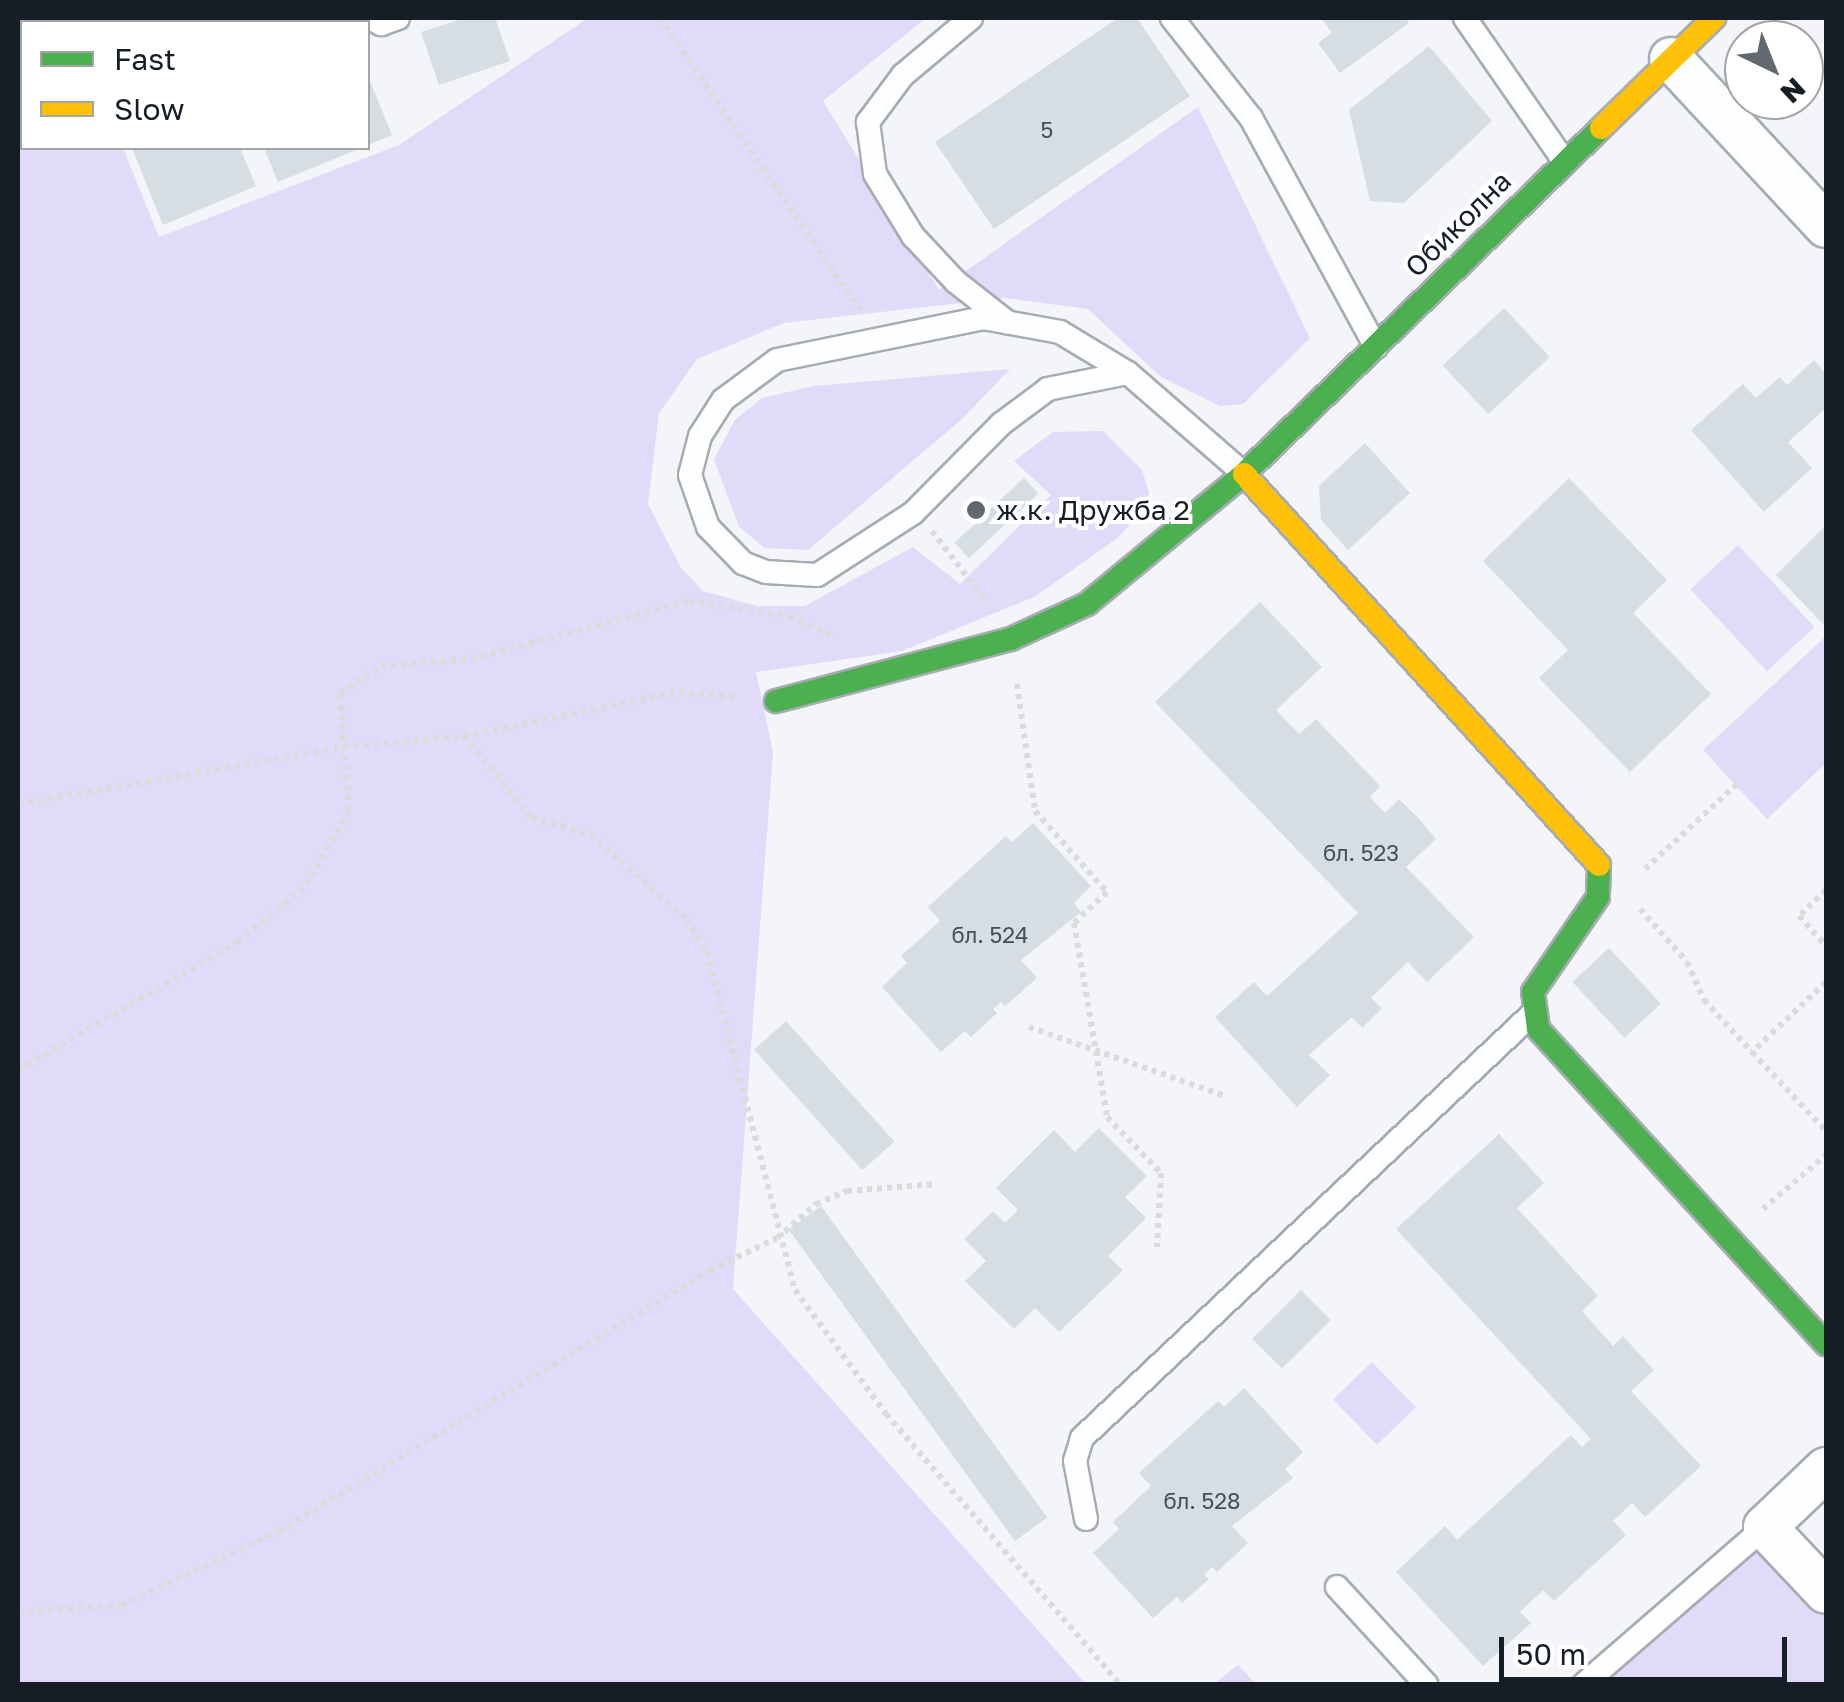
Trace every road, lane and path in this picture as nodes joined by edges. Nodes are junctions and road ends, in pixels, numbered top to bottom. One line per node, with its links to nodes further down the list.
1 (370, 18): 2 (lane)
2 (398, 18)
3 (660, 18): 12 (path)
4 (972, 18): 11 (lane)
5 (1172, 18): 13 (lane)
6 (1465, 18): 9 (lane)
7 (1714, 18): 8 (street, Обиколна)
8 (1670, 59): 9 (street, Обиколна); 10 (street)
9 (1564, 161): 13 (street, Обиколна)
10 (1826, 226)
11 (1010, 324): 12 (lane); 14 (lane)
12 (877, 335): 16 (lane)
13 (1376, 346): 15 (street, Обиколна)
14 (1128, 373): 15 (lane); 16 (lane)
15 (1244, 474): 18 (street, Обиколна); 24 (street)
16 (912, 513): 18 (path)
17 (839, 639): 21 (path)
18 (1011, 639): 19 (street, Обиколна); 30 (path)
19 (776, 701): 20 (path)
20 (464, 736): 21 (path); 37 (path)
21 (344, 747): 23 (path); 32 (path)
22 (1736, 785): 24 (path)
23 (18, 804)
24 (1613, 884): 28 (street); 31 (path)
25 (1826, 890): 26 (path)
26 (1826, 946)
27 (1826, 982): 31 (path)
28 (1533, 1012): 38 (street); 42 (lane)
29 (1029, 1028): 30 (path)
30 (1095, 1048): 33 (path); 39 (path)
31 (1752, 1052): 34 (path)
32 (18, 1070)
33 (1225, 1096)
34 (1826, 1131)
35 (1826, 1155): 38 (path)
36 (936, 1184): 37 (path)
37 (777, 1238): 46 (path); 47 (path)
38 (1728, 1239): 40 (street)
39 (1157, 1247)
40 (1826, 1344)
41 (1826, 1469): 43 (street)
42 (1086, 1519)
43 (1766, 1527): 45 (street); 49 (lane)
44 (1337, 1586): 48 (lane)
45 (1826, 1592)
46 (18, 1612)
47 (1120, 1684)
48 (1426, 1684)
49 (1584, 1684)

